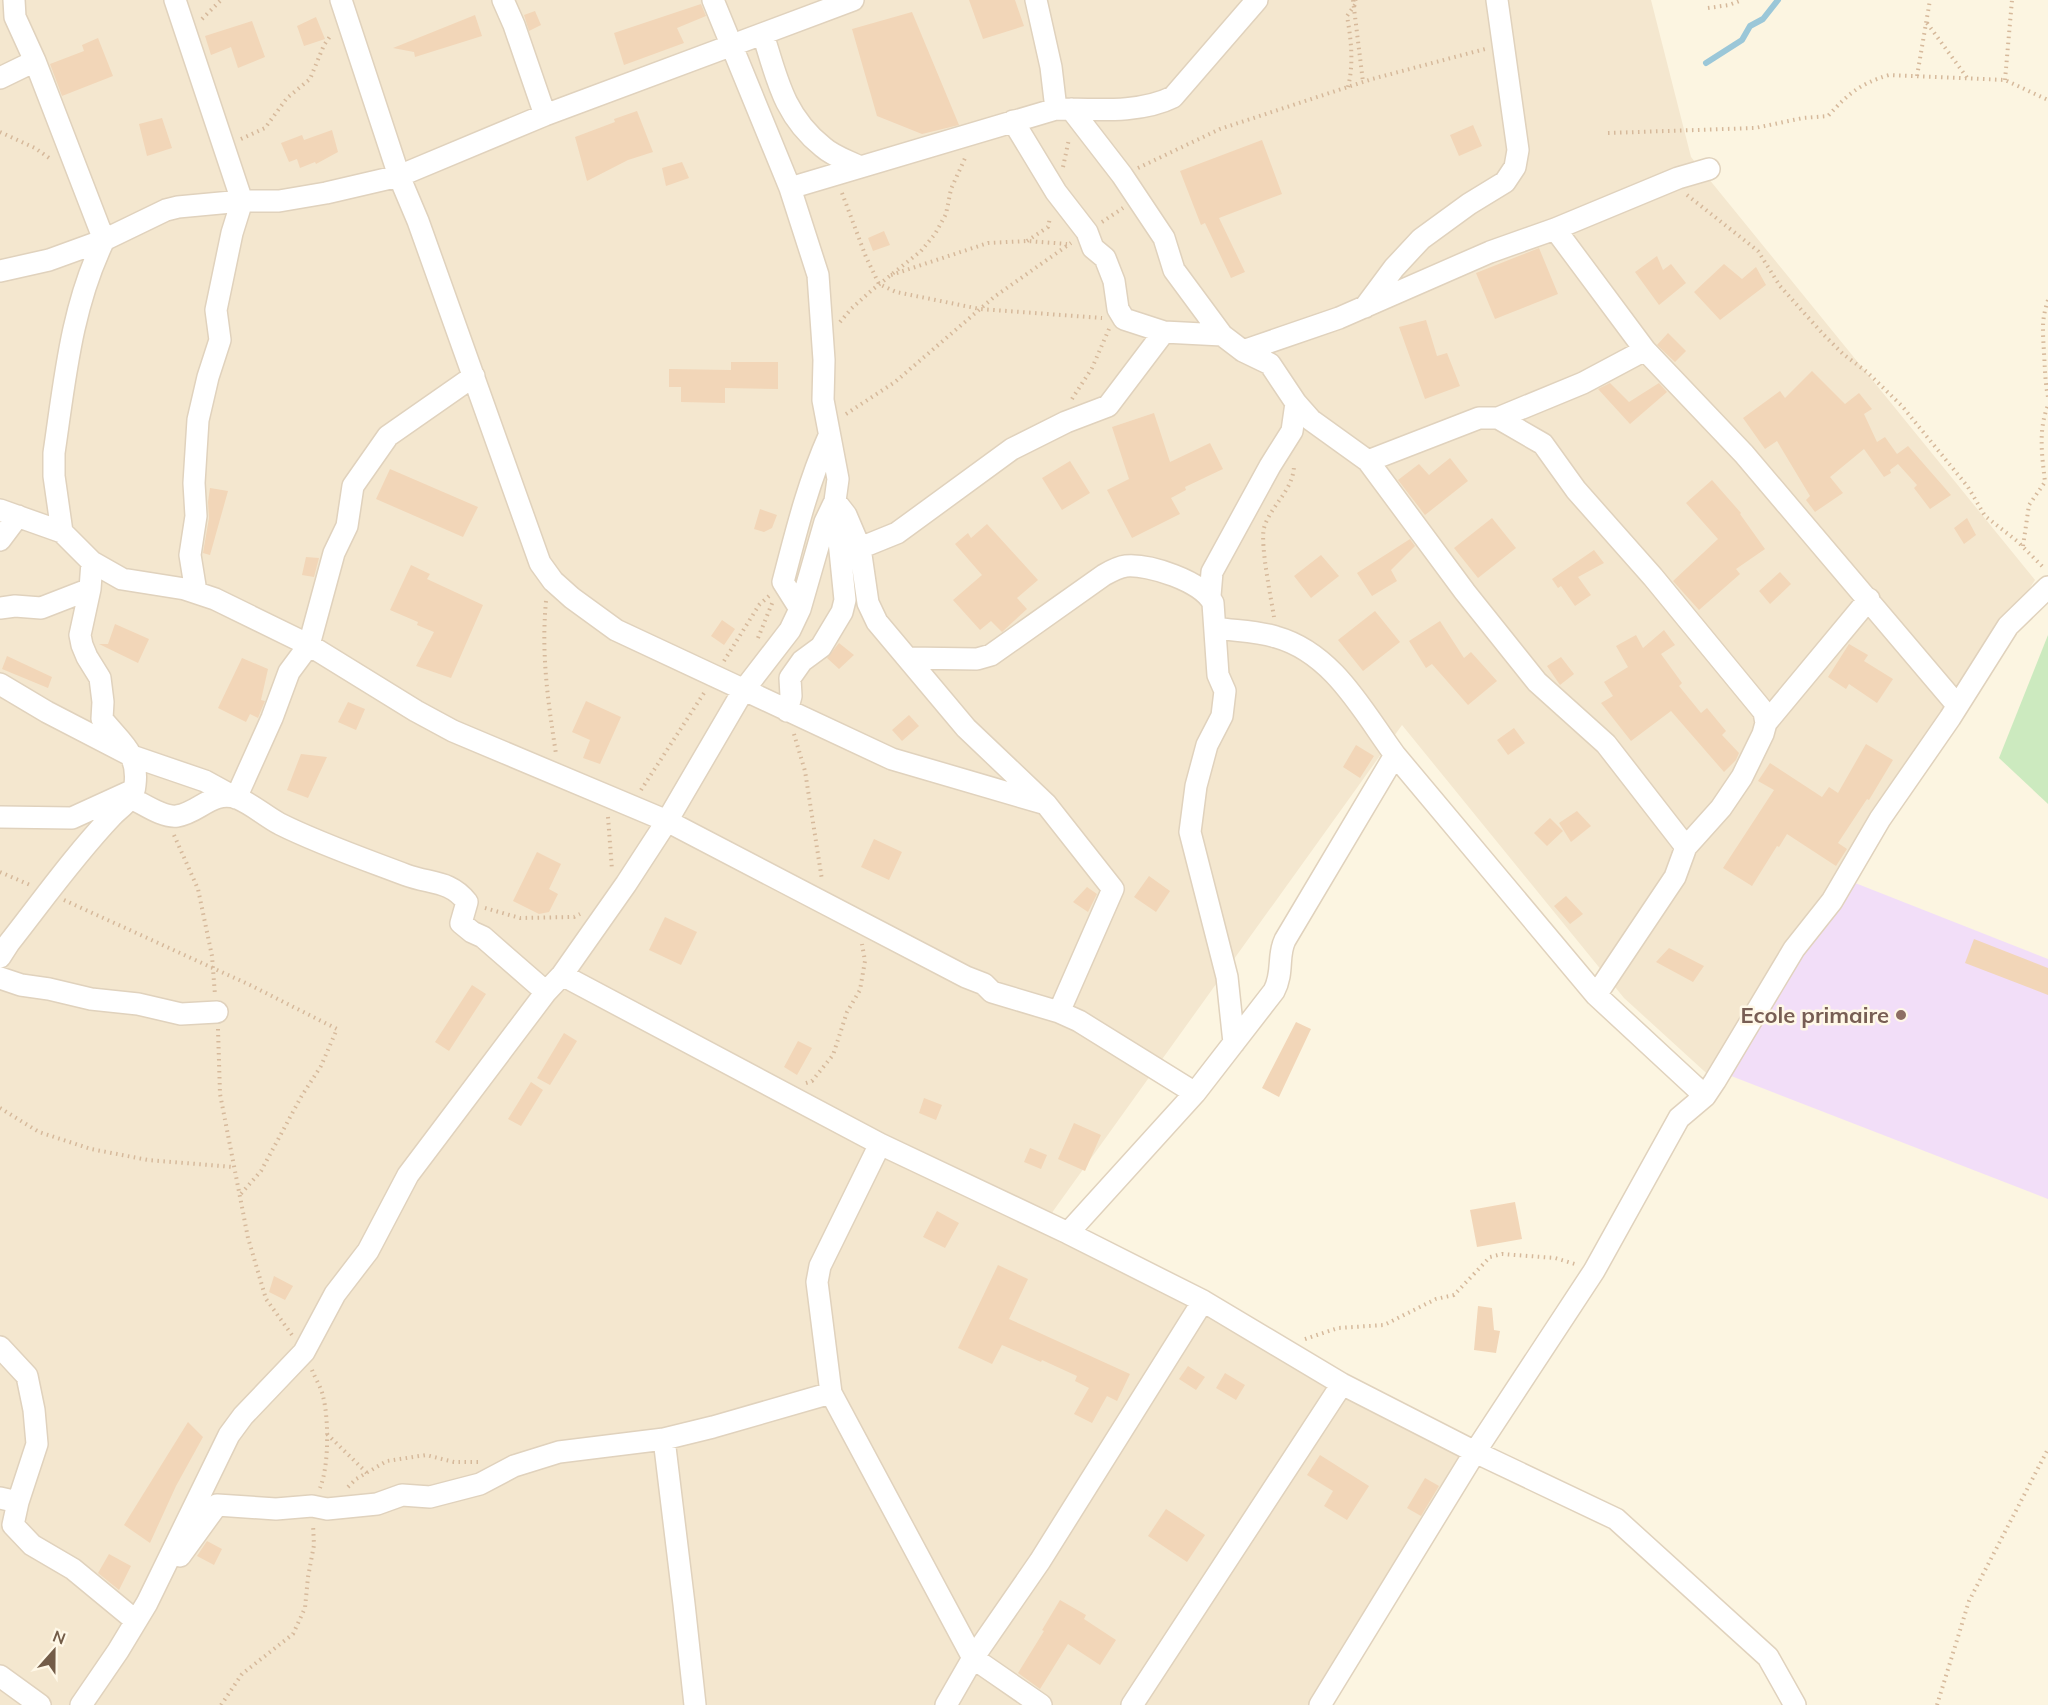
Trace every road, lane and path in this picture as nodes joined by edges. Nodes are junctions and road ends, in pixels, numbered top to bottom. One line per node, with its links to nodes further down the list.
1 (14, 0): 19 (street)
2 (175, 0): 35 (street)
3 (503, 0): 30 (street)
4 (713, 0): 18 (street)
5 (852, 0): 16 (street)
6 (1036, 0): 28 (street)
7 (1257, 0): 28 (street)
8 (1354, 0): 24 (path); 25 (path)
9 (1497, 0): 17 (street)
10 (1742, 0): 14 (path)
11 (1930, 0): 15 (path)
12 (2013, 0): 23 (path)
13 (344, 8): 35 (path); 41 (street)
14 (1708, 8)
15 (1926, 23): 20 (path); 22 (path)
16 (763, 34): 18 (street); 27 (street)
17 (1503, 44): 24 (path); 54 (street)
18 (732, 45): 29 (street); 30 (street)
19 (35, 61): 21 (street); 38 (street)
20 (1917, 76): 22 (path); 34 (path)
21 (0, 78)
22 (1968, 79): 23 (path)
23 (2005, 80): 26 (path)
24 (1363, 82): 25 (path)
25 (1348, 87): 40 (path)
26 (2048, 100)
27 (786, 101): 29 (street); 36 (street)
28 (1064, 109): 31 (street); 40 (street)
29 (759, 112): 43 (street)
30 (545, 115): 41 (street)
31 (1012, 121): 32 (street); 48 (street)
32 (979, 131): 36 (street); 51 (path)
33 (0, 132): 38 (path)
34 (1608, 133)
35 (224, 147): 45 (street)
36 (860, 167): 39 (street)
37 (1708, 169): 42 (street)
38 (78, 174): 47 (street)
39 (835, 174): 43 (street); 52 (path)
40 (1122, 175): 44 (street)
41 (399, 176): 45 (street); 62 (street)
42 (1678, 178): 46 (street); 75 (path)
43 (790, 188): 59 (street)
44 (1137, 198): 48 (path); 58 (street)
45 (242, 201): 47 (street); 82 (street)
46 (1555, 229): 54 (street); 60 (street)
47 (104, 240): 50 (street); 73 (street)
48 (1090, 240): 49 (path); 49 (path); 56 (street)
49 (1068, 244): 51 (path); 55 (path)
50 (0, 271)
51 (887, 276): 52 (path)
52 (879, 284): 55 (path); 59 (path)
53 (2048, 300): 63 (path)
54 (1365, 307): 61 (street)
55 (980, 309): 56 (path); 68 (path)
56 (1124, 319): 57 (street); 67 (path)
57 (1164, 332): 58 (street); 67 (street)
58 (1222, 335): 61 (street)
59 (823, 343): 68 (street)
60 (1645, 350): 66 (street); 84 (street)
61 (1243, 351): 64 (street)
62 (474, 376): 79 (street); 89 (street)
63 (2048, 397)
64 (1296, 403): 69 (street); 70 (street)
65 (2048, 405): 75 (path)
66 (1498, 418): 70 (street); 95 (street)
67 (1065, 422): 76 (street)
68 (828, 431): 71 (street); 86 (street)
69 (1292, 431): 83 (street); 88 (path)
70 (1368, 461): 106 (street)
71 (835, 501): 76 (street); 86 (street); 94 (street)
72 (9, 513): 73 (street); 74 (street)
73 (62, 532): 77 (street)
74 (0, 540)
75 (2023, 546): 78 (path)
76 (860, 548): 90 (street)
77 (92, 562): 81 (street); 82 (street)
78 (2048, 575)
79 (549, 576): 92 (street); 98 (path)
80 (2048, 586): 93 (street)
81 (90, 589): 85 (street); 97 (street)
82 (196, 592): 89 (street)
83 (1210, 596): 87 (street); 90 (street)
84 (1869, 600): 93 (street); 95 (street)
85 (0, 608)
86 (800, 609): 92 (street)
87 (1216, 628): 88 (street); 120 (street)
88 (1276, 637): 96 (street)
89 (309, 645): 98 (street); 101 (street)
90 (908, 658): 102 (street)
91 (0, 684): 97 (street)
92 (743, 691): 94 (street); 105 (street)
93 (1957, 705): 122 (street)
94 (787, 711): 102 (street)
95 (1766, 723): 106 (street)
96 (1395, 755): 117 (street); 120 (street)
97 (132, 756): 99 (street); 101 (street)
98 (559, 776): 100 (street)
99 (133, 794): 103 (street); 104 (street); 108 (street)
100 (601, 794): 105 (street); 109 (path)
101 (236, 798): 103 (street); 110 (street)
102 (1046, 804): 119 (street)
103 (166, 815): 113 (path)
104 (0, 817)
105 (667, 821): 109 (street); 119 (street)
106 (1686, 848): 117 (street)
107 (0, 872): 108 (path)
108 (49, 893): 112 (street); 113 (path)
109 (615, 898): 114 (street)
110 (467, 902): 111 (path); 116 (street)
111 (584, 912)
112 (0, 957)
113 (213, 969): 118 (path); 126 (path)
114 (562, 975): 116 (street); 124 (street)
115 (0, 978): 118 (street)
116 (546, 992): 132 (street)
117 (1596, 995): 122 (street)
118 (217, 1012): 125 (path)
119 (1059, 1012): 121 (street)
120 (1234, 1043): 121 (street)
121 (1195, 1093): 127 (street)
122 (1705, 1096): 128 (street)
123 (0, 1108): 125 (path)
124 (880, 1144): 127 (street); 134 (street)
125 (233, 1167): 126 (path)
126 (239, 1196): 132 (path)
127 (1068, 1233): 129 (street)
128 (1594, 1271): 131 (path); 138 (street)
129 (1203, 1301): 131 (street); 144 (street)
130 (0, 1347): 141 (street)
131 (1286, 1348): 133 (street)
132 (304, 1352): 135 (path); 143 (street)
133 (1342, 1384): 138 (street); 152 (street)
134 (831, 1393): 136 (street); 144 (street)
135 (327, 1433): 140 (path); 142 (path)
136 (664, 1439): 142 (street); 149 (street)
137 (2048, 1449): 155 (path)
138 (1475, 1452): 153 (street); 154 (street)
139 (481, 1462): 140 (path)
140 (367, 1473): 142 (path)
141 (9, 1500): 143 (street)
142 (320, 1508): 143 (street); 148 (path)
143 (141, 1612): 147 (street)
144 (973, 1658): 150 (street); 151 (street)
145 (0, 1677): 146 (street)
146 (40, 1705)
147 (81, 1705)
148 (221, 1705)
149 (695, 1705)
150 (946, 1705)
151 (1041, 1705)
152 (1132, 1705)
153 (1320, 1705)
154 (1795, 1705)
155 (1937, 1705)

